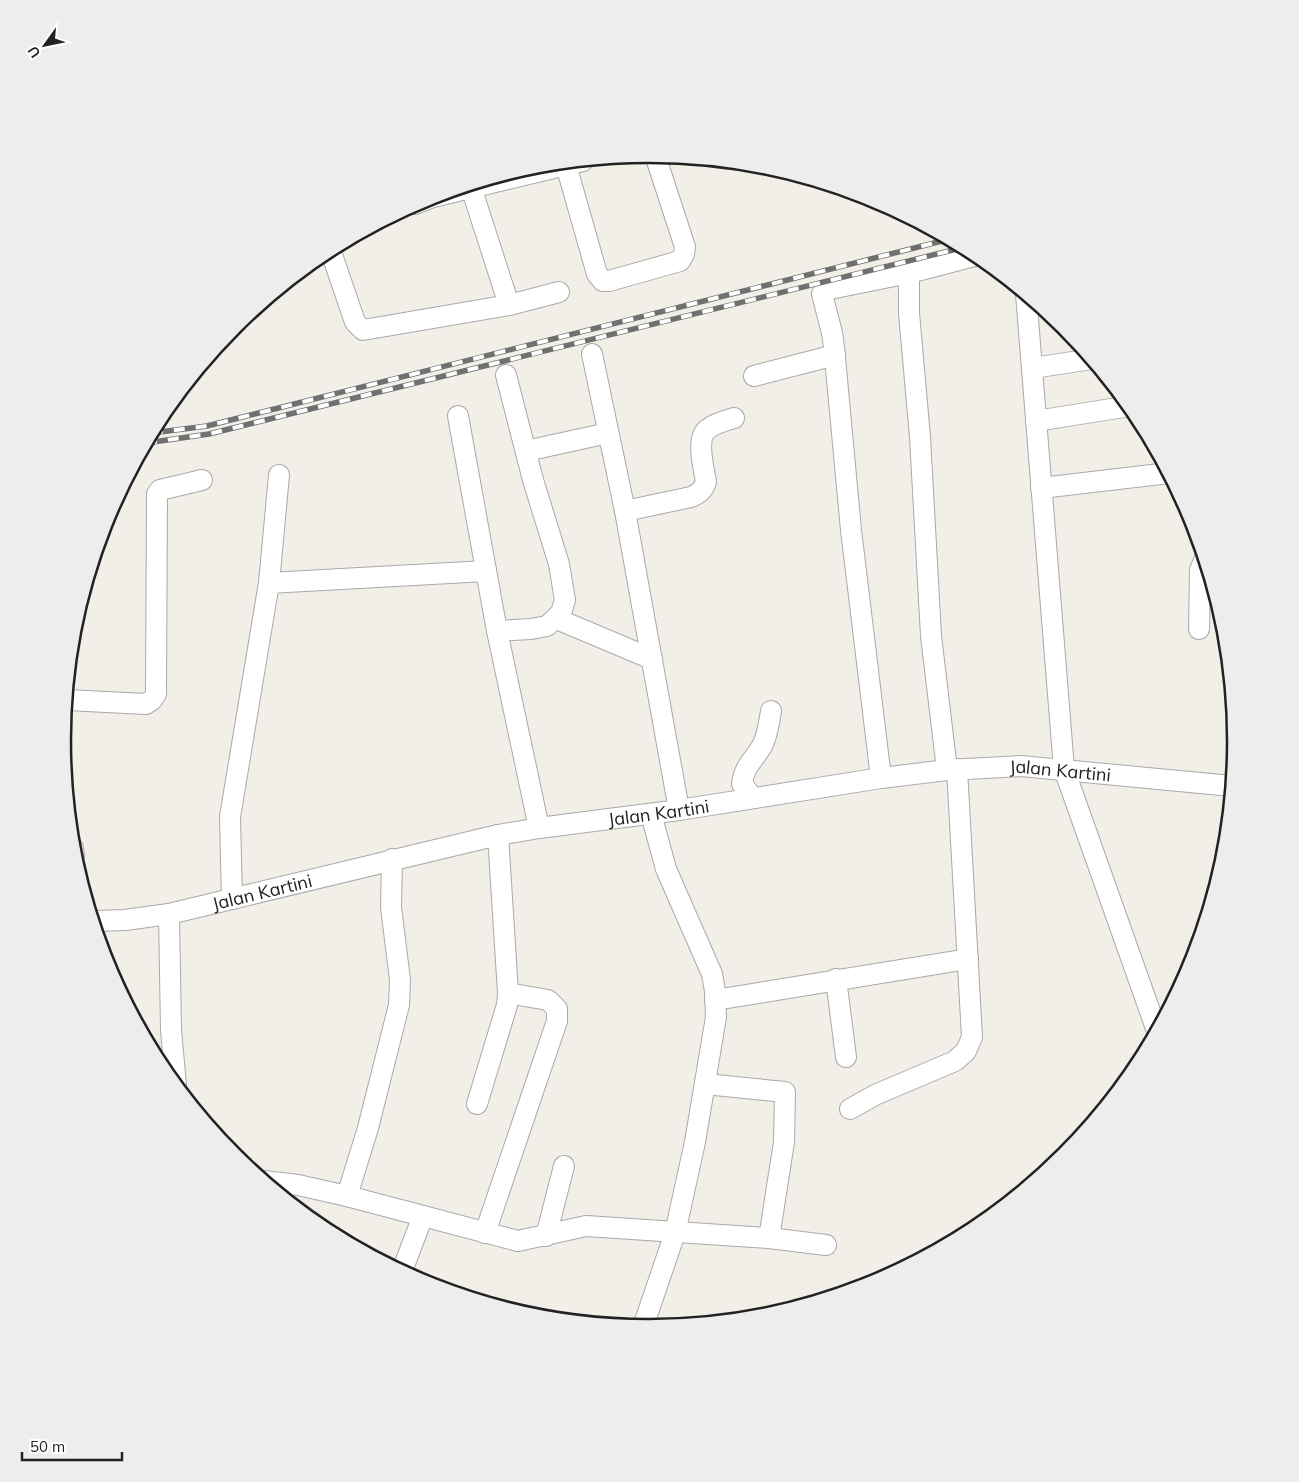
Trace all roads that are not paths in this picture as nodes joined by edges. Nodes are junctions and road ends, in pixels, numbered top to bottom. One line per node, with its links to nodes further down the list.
1 (658, 163): 2 (street)
2 (575, 168)
3 (472, 191): 8 (street)
4 (332, 257): 8 (street)
5 (967, 258): 6 (street)
6 (909, 273): 11 (street); 37 (street)
7 (559, 292): 8 (street)
8 (509, 305)
9 (1029, 305): 13 (street)
10 (592, 354): 20 (street)
11 (835, 356): 15 (street); 38 (street)
12 (1084, 360): 13 (street)
13 (1032, 368): 19 (street)
14 (506, 375): 21 (street)
15 (754, 376)
16 (1121, 407): 19 (street)
17 (458, 416): 28 (street)
18 (734, 418): 26 (street)
19 (1036, 421): 25 (street)
20 (608, 433): 21 (street); 26 (street)
21 (526, 451): 30 (street)
22 (1162, 473): 25 (street)
23 (278, 476): 29 (street)
24 (202, 480): 34 (street)
25 (1041, 488): 36 (street)
26 (625, 511): 33 (street)
27 (1201, 568): 31 (street)
28 (486, 571): 29 (street); 32 (street)
29 (269, 583): 46 (street)
30 (556, 619): 32 (street); 33 (street)
31 (1198, 629)
32 (497, 631): 43 (street)
33 (652, 659): 41 (street)
34 (72, 700)
35 (771, 711): 40 (street)
36 (1064, 769): 37 (street, Jalan Kartini); 39 (street, Jalan Kartini); 53 (street)
37 (952, 770): 38 (street, Jalan Kartini); 49 (street)
38 (881, 778): 40 (street, Jalan Kartini)
39 (1226, 785)
40 (753, 798): 41 (street, Jalan Kartini)
41 (679, 810): 42 (street, Jalan Kartini)
42 (651, 814): 43 (street, Jalan Kartini); 52 (street)
43 (539, 828): 44 (street, Jalan Kartini)
44 (498, 835): 45 (street, Jalan Kartini); 51 (street)
45 (392, 859): 46 (street, Jalan Kartini); 61 (street)
46 (232, 899): 47 (street, Jalan Kartini)
47 (169, 914): 48 (street, Jalan Kartini); 55 (street)
48 (100, 921)
49 (968, 959): 50 (street); 58 (street)
50 (836, 980): 52 (street); 54 (street)
51 (508, 993): 57 (street); 63 (street)
52 (716, 1000): 56 (street)
53 (1154, 1023)
54 (846, 1057)
55 (174, 1069)
56 (705, 1084): 64 (street); 66 (street)
57 (477, 1104)
58 (850, 1109)
59 (564, 1166): 65 (street)
60 (275, 1182): 61 (street)
61 (347, 1196): 62 (street)
62 (423, 1216): 63 (street); 68 (street)
63 (485, 1233): 65 (street)
64 (675, 1233): 65 (street); 66 (street); 69 (street)
65 (546, 1236)
66 (769, 1238): 67 (street)
67 (826, 1245)
68 (404, 1265)
69 (646, 1319)

